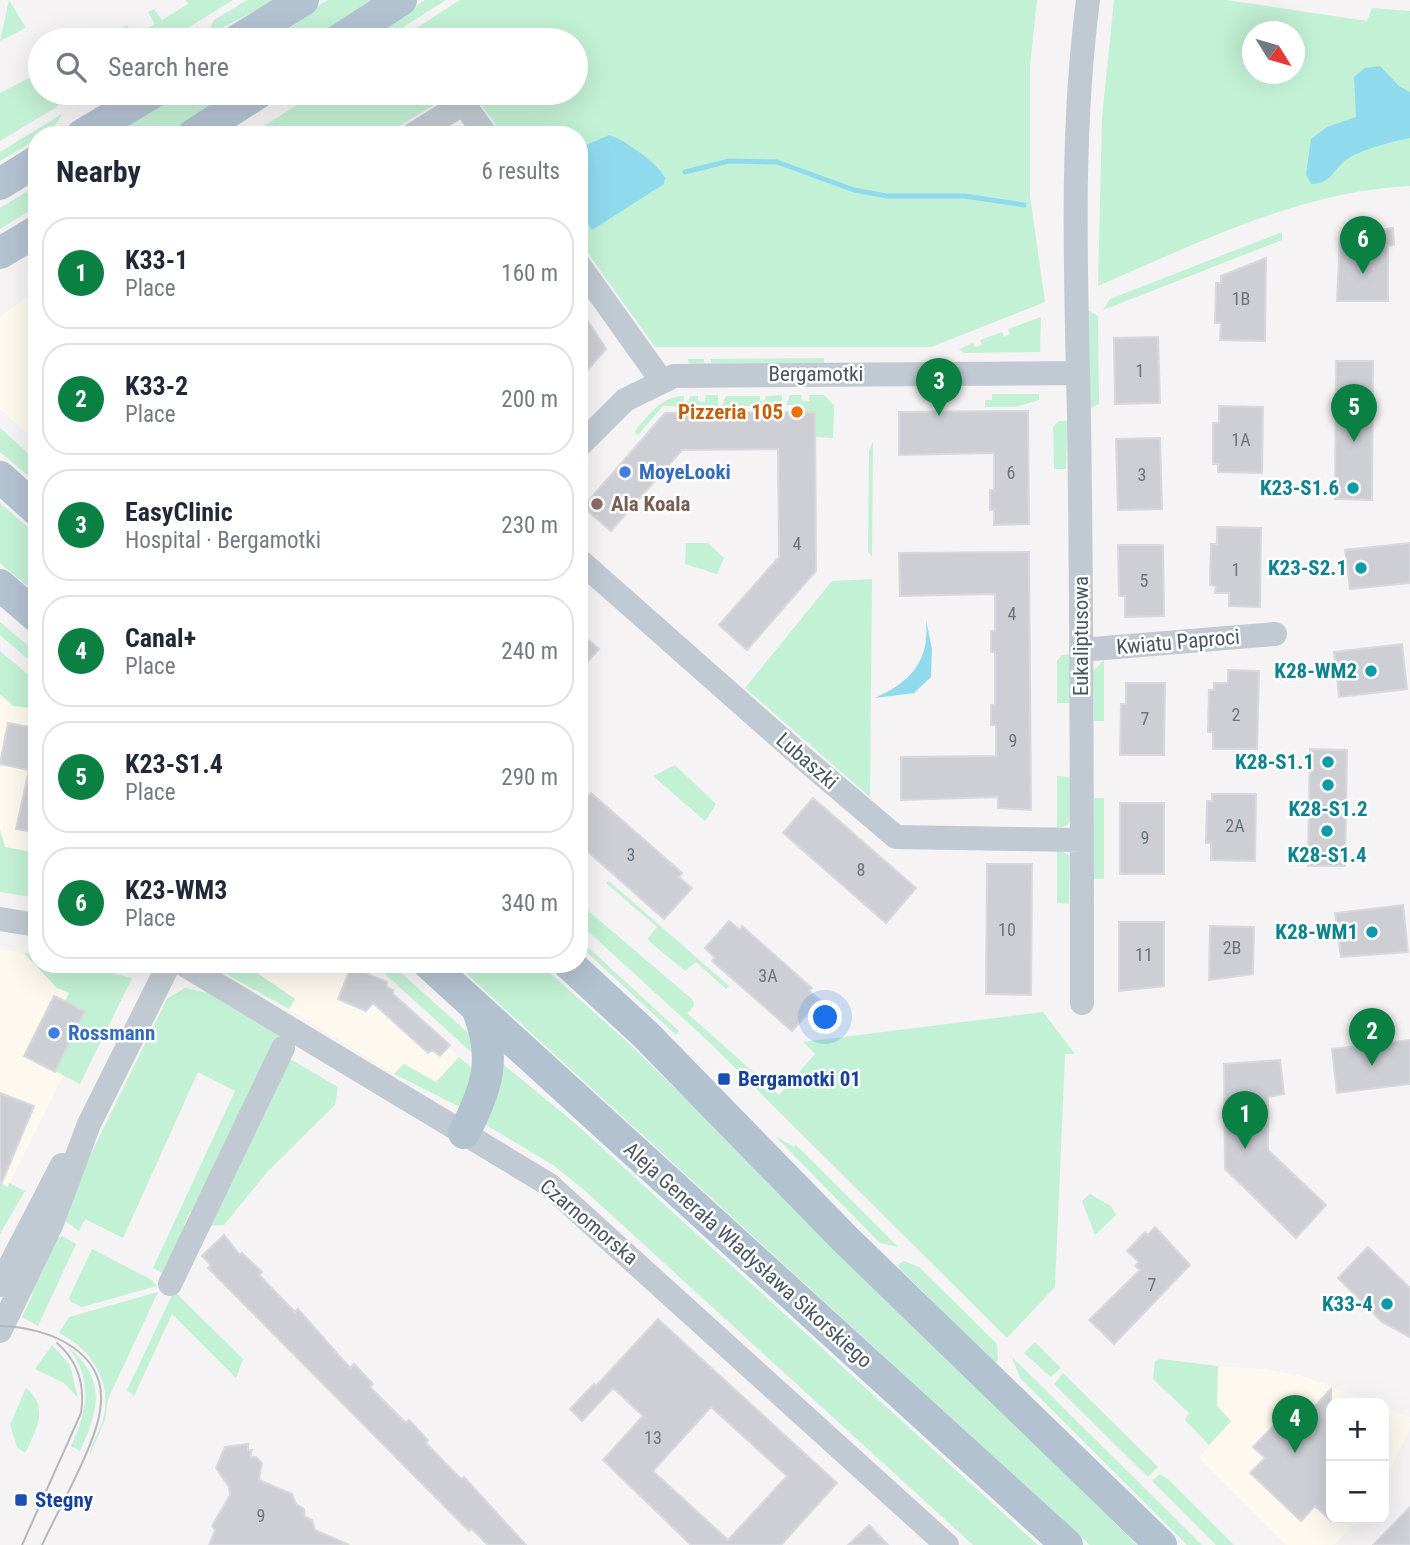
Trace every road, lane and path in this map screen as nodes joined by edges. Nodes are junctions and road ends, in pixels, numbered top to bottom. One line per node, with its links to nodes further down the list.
1 (303, 0): 4 (main road)
2 (401, 0): 5 (main road)
3 (1088, 0): 19 (street, Eukaliptusowa)
4 (258, 28)
5 (358, 28)
6 (132, 105): 10 (main road)
7 (239, 105): 11 (main road)
8 (451, 105): 12 (street)
9 (465, 105): 13 (street)
10 (97, 126)
11 (207, 126)
12 (424, 126)
13 (480, 126)
14 (28, 167): 15 (main road)
15 (0, 184)
16 (28, 236): 17 (main road)
17 (0, 253)
18 (588, 278): 20 (street)
19 (1077, 373): 20 (street, Bergamotki); 28 (street, Eukaliptusowa)
20 (661, 380): 21 (street, Bergamotki)
21 (588, 437)
22 (0, 477): 23 (main road)
23 (28, 502)
24 (588, 568): 29 (street, Lubaszki)
25 (0, 585): 26 (main road)
26 (28, 609)
27 (1275, 634): 28 (street, Kwiatu Paproci)
28 (1081, 650): 29 (street, Eukaliptusowa)
29 (1082, 840): 36 (street, Eukaliptusowa)
30 (0, 919): 31 (street)
31 (28, 924)
32 (164, 973): 39 (street)
33 (198, 973): 40 (street, Czarnomorska)
34 (439, 973): 37 (main road, Aleja Generała Władysława Sikorskiego)
35 (579, 973): 46 (main road)
36 (1082, 1003)
37 (476, 1007): 40 (main road); 45 (main road, Aleja Generała Władysława Sikorskiego)
38 (283, 1048): 41 (street)
39 (89, 1124): 42 (street); 43 (street)
40 (464, 1133): 44 (street, Czarnomorska)
41 (170, 1284)
42 (0, 1285)
43 (0, 1331)
44 (947, 1545)
45 (1067, 1545)
46 (1161, 1545)

